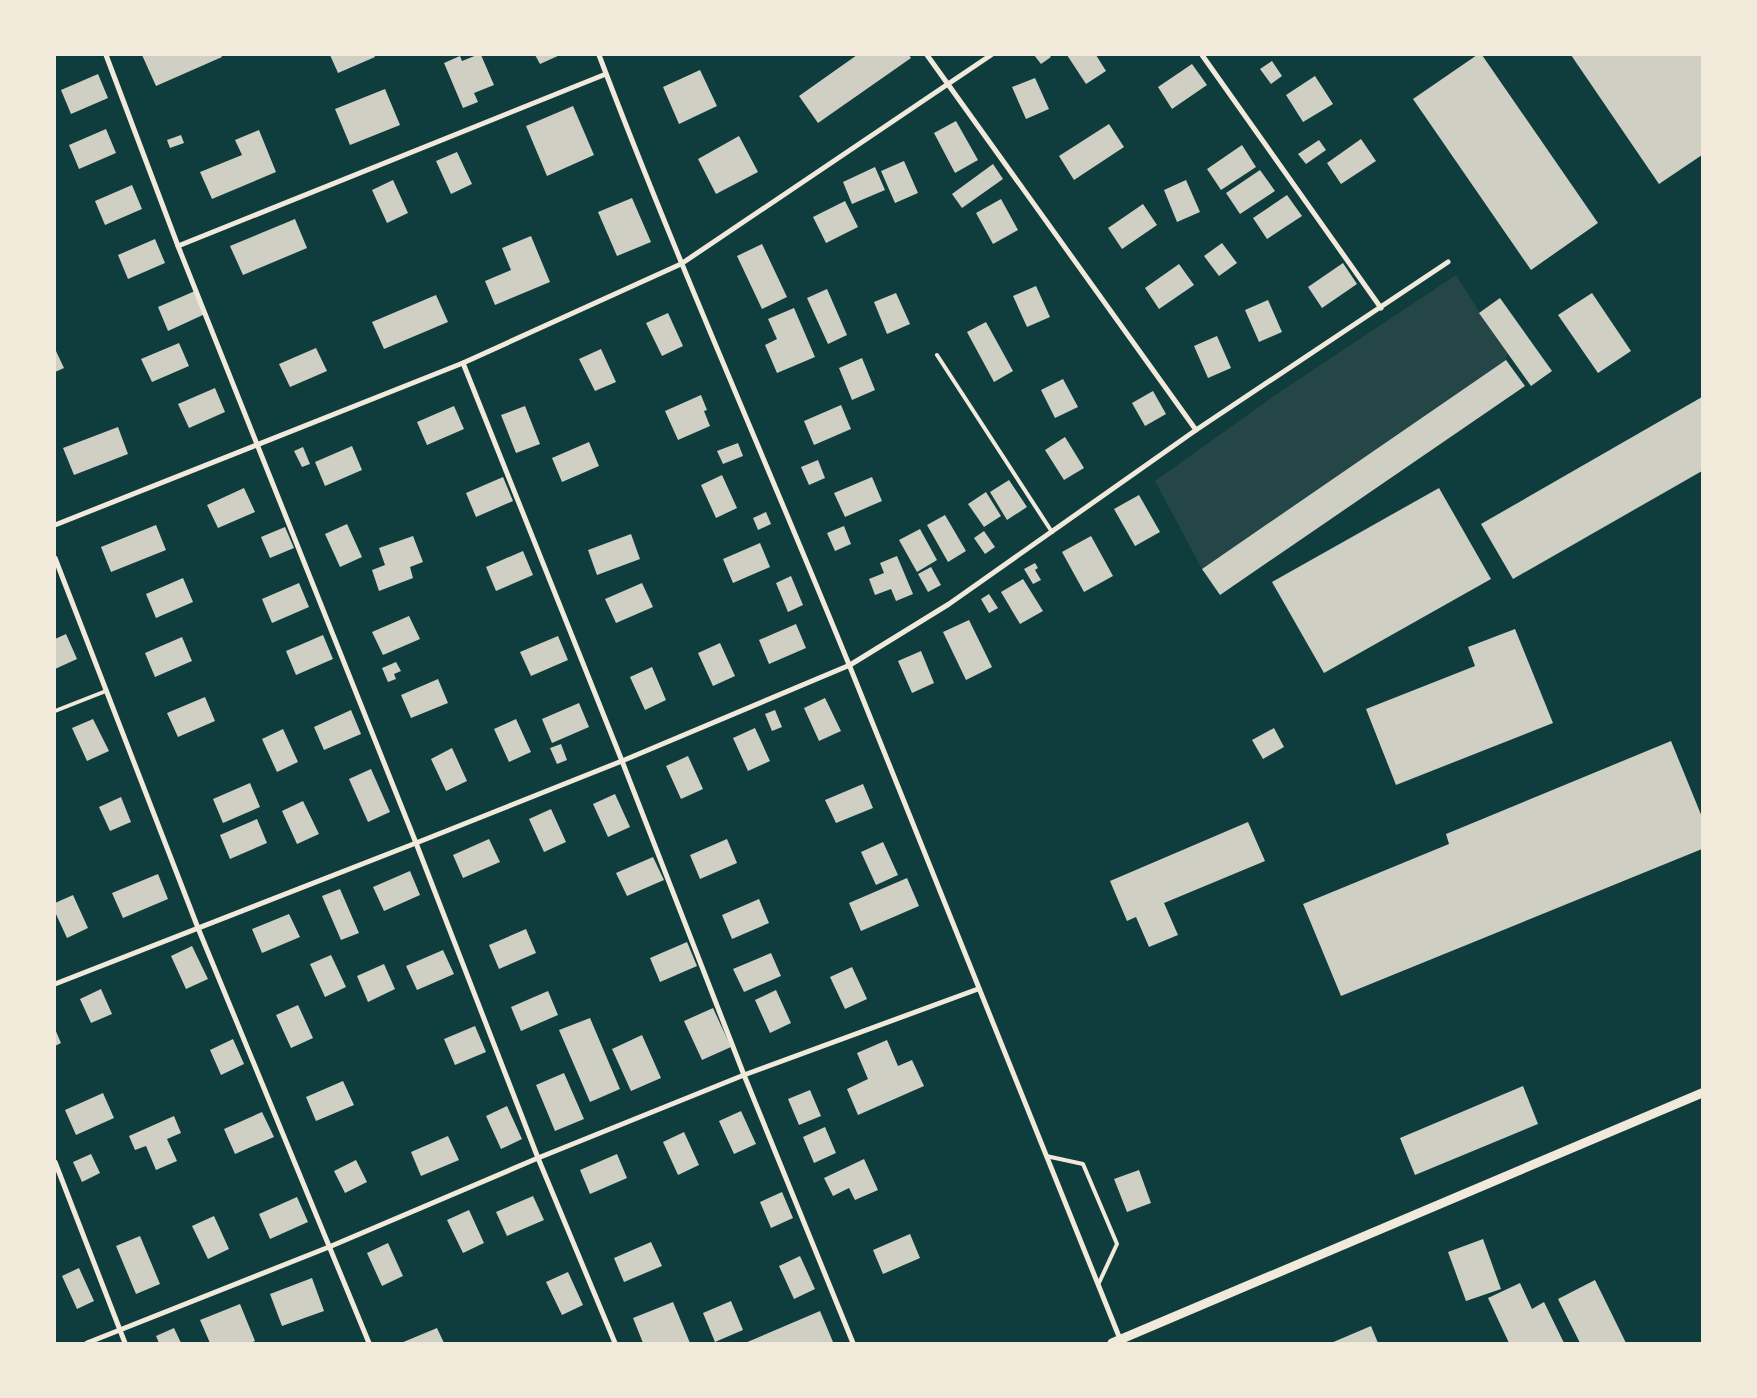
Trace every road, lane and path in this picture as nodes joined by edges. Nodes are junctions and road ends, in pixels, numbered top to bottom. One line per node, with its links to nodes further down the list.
1 (106, 55): 8 (street)
2 (599, 55): 6 (street)
3 (927, 55): 7 (street)
4 (991, 55): 7 (street)
5 (1202, 55): 11 (street)
6 (606, 74): 8 (street); 10 (street)
7 (948, 85): 10 (street); 14 (street)
8 (178, 246): 15 (street)
9 (1448, 262): 11 (street)
10 (681, 264): 13 (street); 19 (street)
11 (1381, 308): 14 (street)
12 (936, 355): 17 (lane)
13 (463, 363): 15 (street); 22 (street)
14 (1196, 430): 17 (street)
15 (258, 446): 16 (street); 23 (street)
16 (55, 525)
17 (1052, 532): 19 (street)
18 (55, 558): 20 (street)
19 (850, 666): 22 (street); 26 (street)
20 (106, 691): 21 (lane); 24 (street)
21 (55, 712)
22 (622, 761): 23 (street); 27 (street)
23 (416, 843): 24 (street); 30 (street)
24 (198, 928): 25 (street); 32 (street)
25 (55, 984)
26 (978, 989): 27 (street); 29 (street)
27 (744, 1075): 30 (street); 40 (street)
28 (1702, 1093): 35 (street)
29 (1046, 1156): 33 (street); 33 (lane)
30 (538, 1158): 32 (street); 39 (street)
31 (55, 1162): 34 (street)
32 (329, 1247): 34 (street); 38 (street)
33 (1098, 1285): 35 (street)
34 (120, 1330): 36 (street); 37 (street)
35 (1116, 1341)
36 (87, 1343)
37 (125, 1343)
38 (369, 1343)
39 (615, 1343)
40 (853, 1343)

